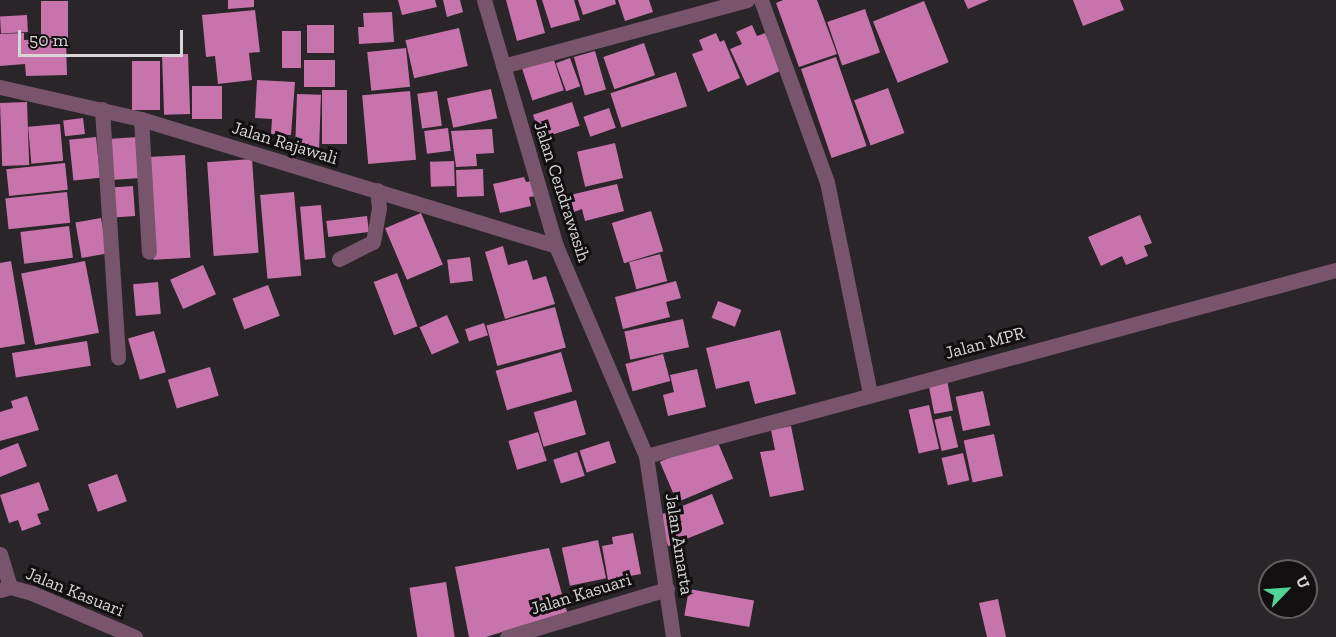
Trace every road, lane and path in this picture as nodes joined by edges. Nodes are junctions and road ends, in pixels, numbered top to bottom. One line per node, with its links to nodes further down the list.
1 (484, 0): 4 (street, Jalan Cendrawasih)
2 (747, 0): 4 (street)
3 (761, 0): 14 (street)
4 (502, 66): 9 (street, Jalan Cendrawasih)
5 (0, 87): 6 (street, Jalan Rajawali)
6 (102, 109): 7 (street, Jalan Rajawali); 13 (street)
7 (141, 119): 8 (street, Jalan Rajawali); 10 (street)
8 (377, 190): 9 (street, Jalan Rajawali); 11 (street)
9 (556, 246): 15 (street, Jalan Cendrawasih)
10 (148, 252)
11 (339, 259)
12 (1336, 270): 14 (street, Jalan MPR)
13 (118, 357)
14 (870, 394): 15 (street, Jalan MPR)
15 (645, 456): 18 (street, Jalan Amarta)
16 (0, 554): 17 (street)
17 (5, 589): 19 (street, Jalan Kasuari)
18 (667, 589): 20 (street, Jalan Kasuari); 21 (street, Jalan Amarta)
19 (135, 637)
20 (507, 637)
21 (673, 637)

